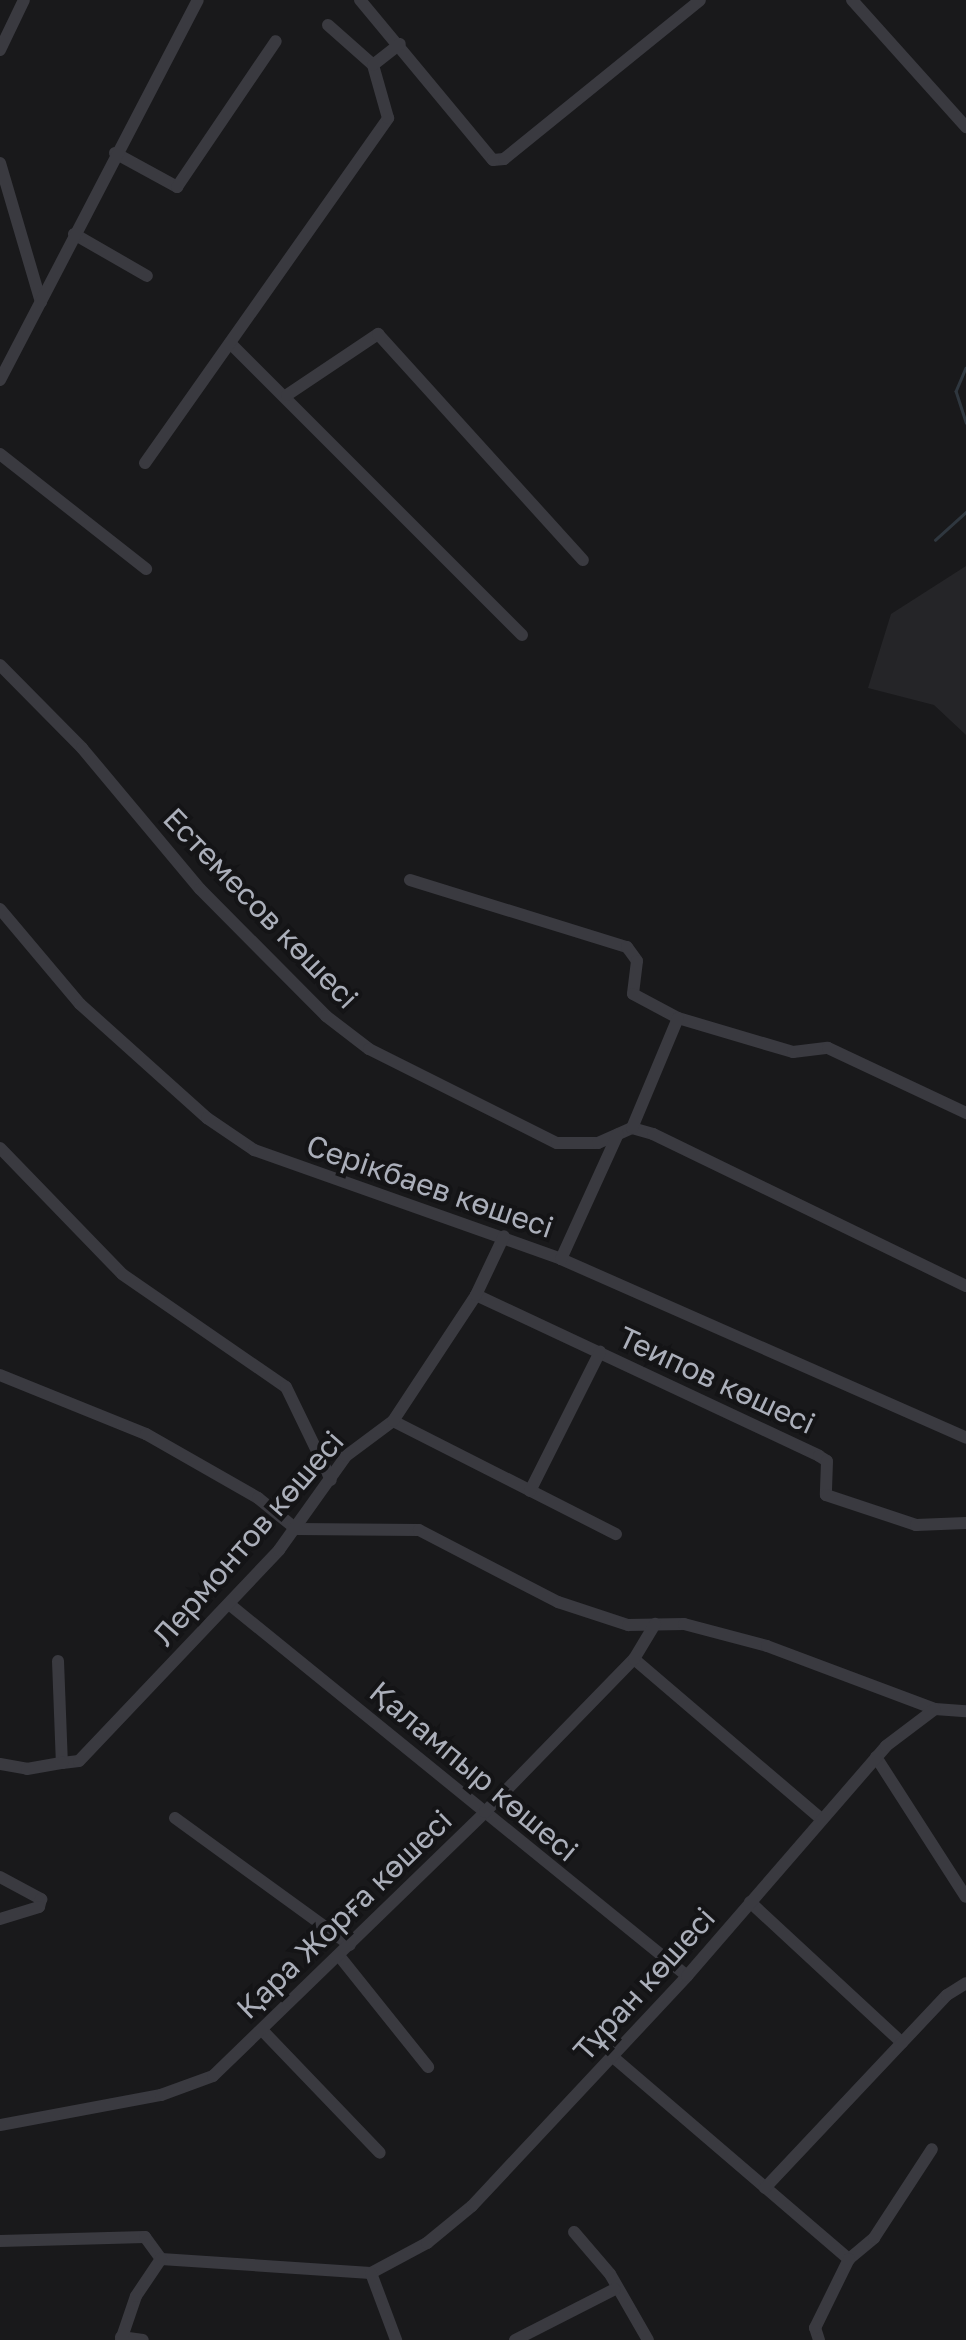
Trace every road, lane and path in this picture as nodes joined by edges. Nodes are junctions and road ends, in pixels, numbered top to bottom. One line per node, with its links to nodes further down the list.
1 (24, 0): 9 (street)
2 (198, 0): 12 (street)
3 (360, 0): 8 (street)
4 (700, 0): 8 (street)
5 (852, 0): 11 (street)
6 (328, 25): 10 (street)
7 (276, 41): 12 (street)
8 (400, 44): 10 (street)
9 (0, 50)
10 (373, 65): 17 (street)
11 (966, 127)
12 (115, 153): 14 (street)
13 (0, 163): 16 (street)
14 (74, 234): 15 (street); 16 (street)
15 (147, 276)
16 (41, 302): 18 (street)
17 (230, 343): 19 (street); 21 (street)
18 (0, 380)
19 (287, 395): 22 (street); 24 (street)
20 (0, 454): 23 (street)
21 (146, 463)
22 (583, 560)
23 (146, 569)
24 (522, 635)
25 (0, 665): 30 (street, Естемесов көшесі)
26 (410, 880): 28 (street)
27 (0, 909): 32 (street, Серікбаев көшесі)
28 (678, 1018): 29 (street); 30 (street)
29 (966, 1114)
30 (625, 1131): 33 (street); 34 (street)
31 (0, 1148): 40 (street)
32 (504, 1236): 33 (street, Серікбаев көшесі); 35 (street, Лермонтов көшесі)
33 (561, 1259): 39 (street, Серікбаев көшесі)
34 (966, 1286)
35 (476, 1294): 36 (street, Теипов көшесі); 38 (street, Лермонтов көшесі)
36 (600, 1352): 41 (street); 42 (street, Теипов көшесі)
37 (0, 1375): 43 (street)
38 (393, 1421): 40 (street, Лермонтов көшесі); 41 (street)
39 (966, 1438)
40 (330, 1480): 43 (street, Лермонтов көшесі)
41 (530, 1490): 44 (street)
42 (966, 1523)
43 (296, 1528): 45 (street, Лермонтов көшесі); 46 (street)
44 (616, 1534)
45 (230, 1604): 52 (street, Лермонтов көшесі); 54 (street, Қалампыр көшесі)
46 (655, 1624): 47 (street, Қара Жорға көшесі); 49 (street)
47 (634, 1659): 54 (street, Қара Жорға көшесі); 56 (street)
48 (58, 1661): 52 (street)
49 (936, 1708): 50 (street); 51 (street, Тұран көшесі)
50 (966, 1711)
51 (876, 1757): 56 (street, Тұран көшесі); 58 (street)
52 (62, 1763): 53 (street)
53 (0, 1764)
54 (485, 1812): 61 (street, Қара Жорға көшесі); 63 (street, Қалампыр көшесі)
55 (175, 1818): 61 (street)
56 (820, 1818): 59 (street, Тұран көшесі)
57 (0, 1877): 60 (street)
58 (966, 1897)
59 (750, 1902): 63 (street, Тұран көшесі); 66 (street)
60 (0, 1918)
61 (350, 1945): 62 (street, Қара Жорға көшесі)
62 (340, 1956): 65 (street, Қара Жорға көшесі); 68 (street)
63 (686, 1976): 67 (street, Тұран көшесі)
64 (966, 1983): 66 (street)
65 (262, 2030): 69 (street, Қара Жорға көшесі); 71 (street)
66 (902, 2042): 72 (street)
67 (614, 2057): 72 (street); 77 (street, Тұран көшесі)
68 (428, 2067)
69 (0, 2125)
70 (932, 2149): 75 (street)
71 (380, 2153)
72 (764, 2188): 75 (street)
73 (574, 2232): 78 (street)
74 (0, 2241): 76 (street)
75 (849, 2259): 84 (street)
76 (161, 2260): 77 (street); 79 (street)
77 (371, 2273): 81 (street)
78 (615, 2289): 82 (street); 83 (street)
79 (121, 2339): 80 (street)
80 (143, 2340)
81 (396, 2340)
82 (515, 2340)
83 (648, 2340)
84 (819, 2340)

